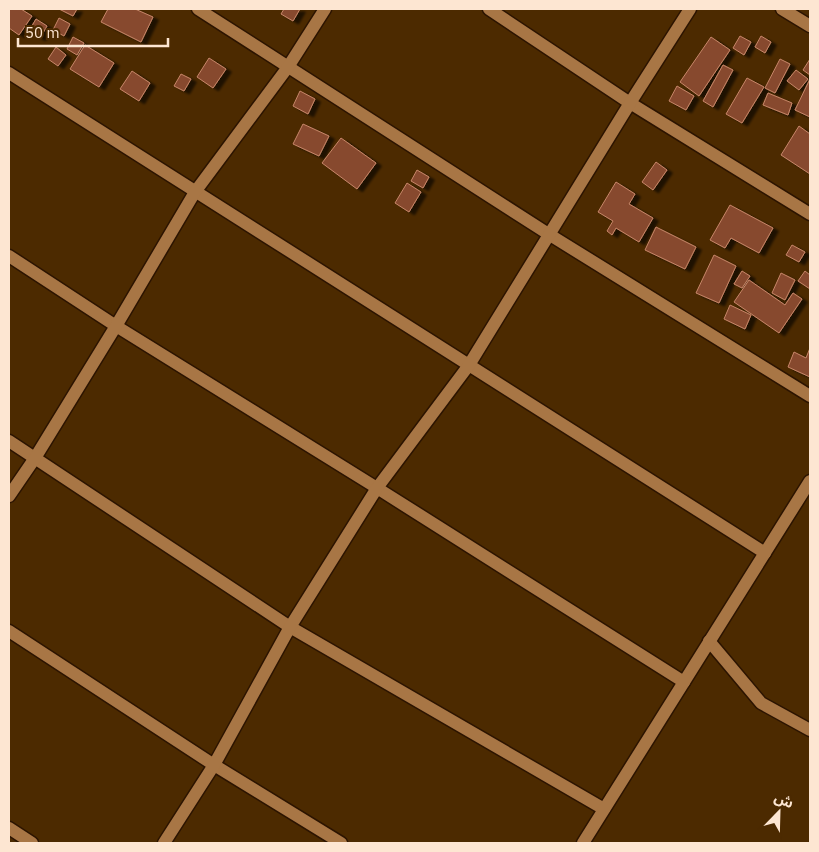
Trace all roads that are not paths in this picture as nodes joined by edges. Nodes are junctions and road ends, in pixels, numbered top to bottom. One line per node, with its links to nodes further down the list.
1 (198, 9): 7 (street)
2 (324, 9): 7 (street)
3 (489, 9): 9 (street)
4 (690, 9): 9 (street)
5 (782, 9): 6 (street)
6 (810, 26)
7 (288, 66): 10 (street); 12 (street)
8 (9, 73): 10 (street)
9 (630, 103): 11 (street); 12 (street)
10 (195, 192): 14 (street); 15 (street)
11 (810, 214)
12 (550, 235): 15 (street); 16 (street)
13 (9, 256): 14 (street)
14 (116, 326): 18 (street); 20 (street)
15 (470, 365): 20 (street); 22 (street)
16 (810, 396)
17 (9, 441): 18 (street)
18 (35, 458): 21 (street); 23 (street)
19 (810, 481): 22 (street)
20 (377, 488): 23 (street); 26 (street)
21 (9, 496)
22 (765, 552): 25 (street)
23 (290, 627): 28 (street); 29 (street)
24 (9, 631): 28 (street)
25 (709, 641): 26 (street); 27 (street)
26 (684, 682): 29 (street)
27 (810, 730)
28 (214, 765): 32 (street); 33 (street)
29 (604, 810): 34 (street)
30 (9, 828): 31 (street)
31 (32, 843)
32 (164, 843)
33 (341, 843)
34 (583, 843)

